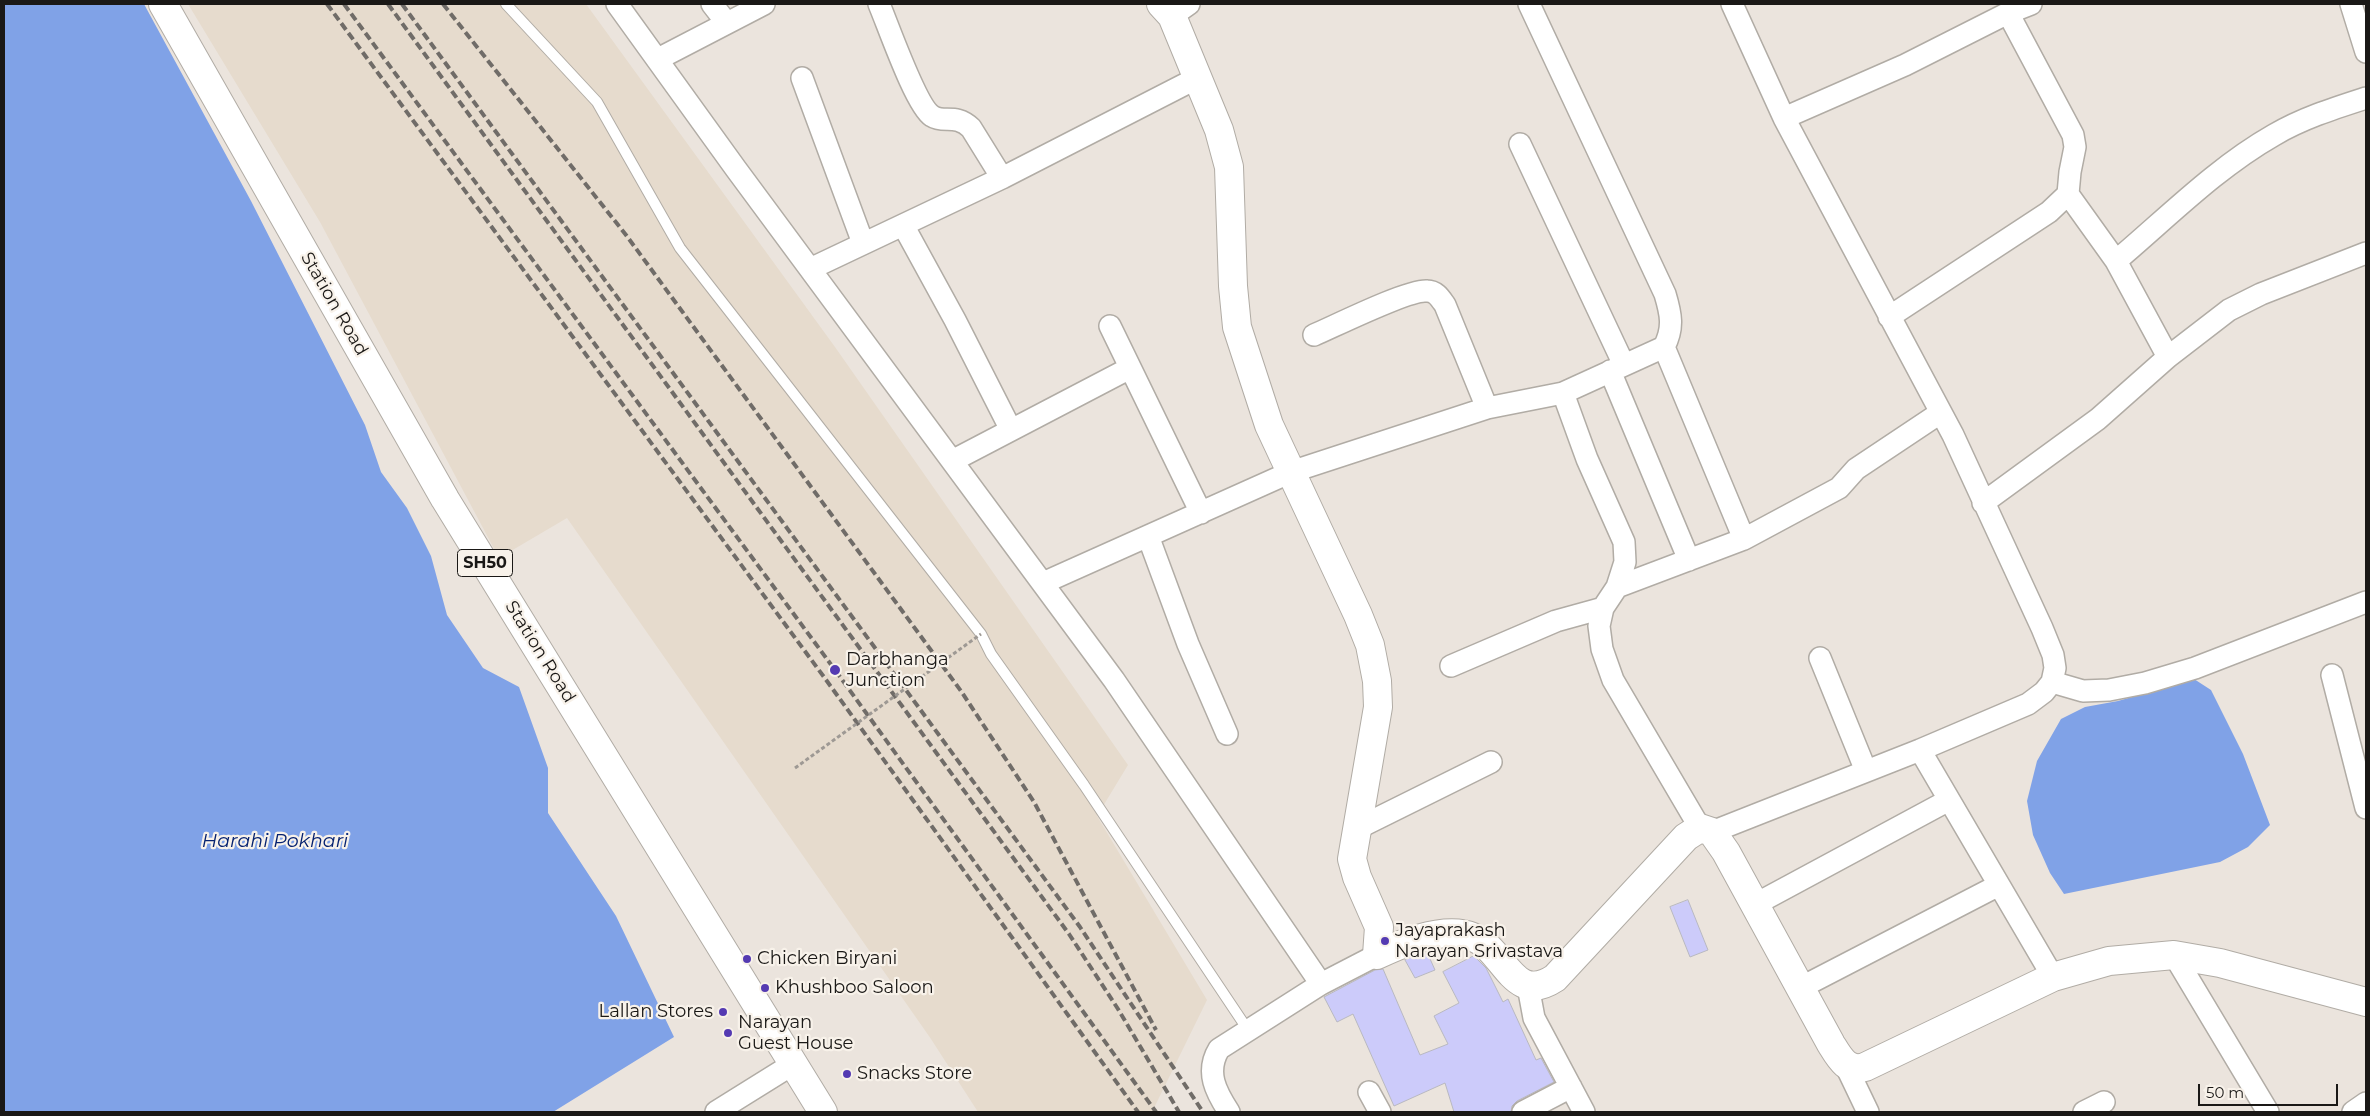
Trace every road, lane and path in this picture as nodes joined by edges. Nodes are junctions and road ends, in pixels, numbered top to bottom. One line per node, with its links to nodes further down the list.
1 (163, 4): 76 (main road, Station Road / SH50)
2 (506, 4): 50 (lane)
3 (617, 4): 15 (street)
4 (712, 4): 13 (street)
5 (764, 4): 13 (street)
6 (879, 4): 21 (street)
7 (1529, 4): 31 (street)
8 (1732, 4): 19 (street)
9 (2031, 4): 12 (street)
10 (2351, 4): 14 (street)
11 (1174, 8): 16 (main road)
12 (2008, 13): 19 (street); 22 (street)
13 (726, 22): 15 (street)
14 (2366, 52)
15 (658, 59): 27 (street)
16 (1199, 77): 21 (street); 40 (main road)
17 (802, 78): 24 (street)
18 (2366, 98): 26 (street)
19 (1784, 118): 28 (street)
20 (1520, 144): 34 (street)
21 (1002, 178): 23 (street)
22 (2068, 194): 26 (street); 28 (street)
23 (903, 225): 24 (street); 38 (street)
24 (864, 243): 27 (street)
25 (2366, 253): 32 (street)
26 (2116, 261): 32 (street)
27 (810, 269): 39 (street)
28 (1889, 317): 37 (street)
29 (1110, 326): 33 (street)
30 (1314, 335): 36 (street)
31 (1664, 346): 34 (street); 44 (street)
32 (2168, 357): 41 (street)
33 (1130, 368): 38 (street); 42 (street)
34 (1617, 368): 35 (street); 45 (street)
35 (1562, 393): 36 (street); 47 (street)
36 (1487, 408): 40 (street)
37 (1940, 413): 41 (street); 44 (street)
38 (1011, 430): 39 (street)
39 (952, 461): 46 (street)
40 (1291, 472): 42 (street); 62 (main road)
41 (1983, 503): 54 (street)
42 (1201, 513): 43 (street)
43 (1148, 536): 46 (street); 55 (street)
44 (1744, 539): 45 (street)
45 (1689, 560): 47 (street)
46 (1043, 583): 71 (street)
47 (1617, 587): 49 (street)
48 (2366, 602): 54 (street)
49 (1603, 608): 52 (street); 63 (street)
50 (980, 634): 58 (path, bridge); 75 (lane)
51 (1820, 658): 59 (street)
52 (1451, 666)
53 (2332, 675): 61 (street)
54 (2052, 682): 56 (street)
55 (1227, 734)
56 (1920, 750): 59 (street); 60 (street)
57 (1491, 762): 62 (street)
58 (796, 768)
59 (1866, 771): 63 (street)
60 (1949, 800): 64 (street); 65 (street)
61 (2366, 808)
62 (1358, 828): 66 (main road)
63 (1706, 830): 65 (main road); 72 (main road)
64 (1999, 885): 70 (street); 73 (street)
65 (1754, 905): 73 (main road)
66 (1379, 927): 67 (main road); 68 (main road)
67 (1403, 942): 68 (main road); 72 (main road)
68 (1377, 955): 71 (street)
69 (2174, 956): 70 (main road); 74 (main road); 90 (street)
70 (2053, 977): 77 (main road)
71 (1321, 984): 75 (street)
72 (1528, 986): 78 (street)
73 (1800, 988): 77 (main road)
74 (2366, 1002)
75 (1248, 1030): 84 (street)
76 (793, 1064): 82 (street); 83 (main road, Station Road / SH50)
77 (1844, 1064): 88 (street)
78 (1570, 1087): 86 (street); 87 (street)
79 (1369, 1092): 85 (street)
80 (2104, 1102): 89 (street)
81 (2366, 1103): 91 (street)
82 (716, 1112)
83 (823, 1112)
84 (1229, 1112)
85 (1380, 1112)
86 (1523, 1112)
87 (1584, 1112)
88 (1868, 1112)
89 (2084, 1112)
90 (2268, 1112)
91 (2353, 1112)

